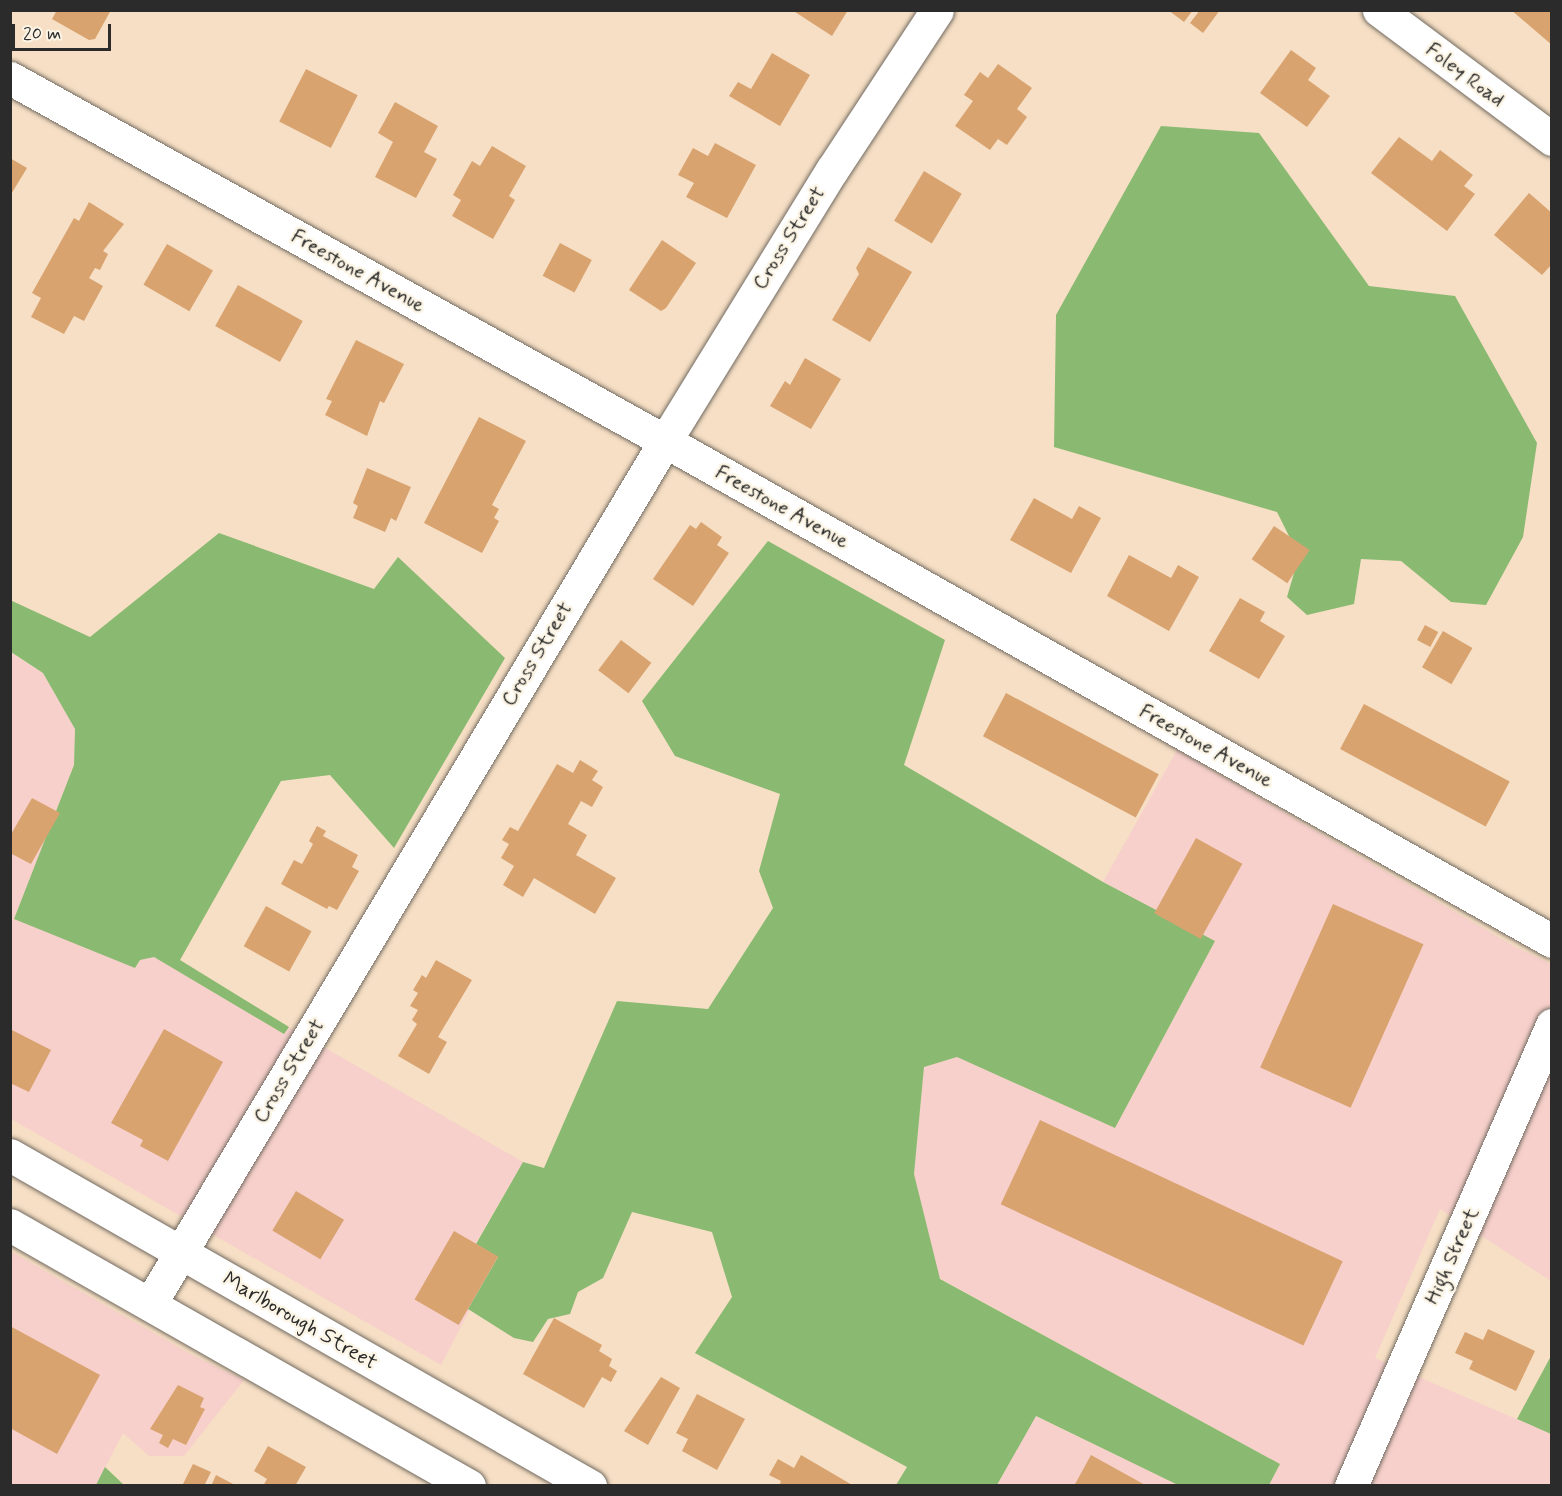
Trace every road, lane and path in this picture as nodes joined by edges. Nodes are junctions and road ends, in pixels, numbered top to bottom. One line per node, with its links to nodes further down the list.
1 (937, 10): 5 (main road, Cross Street)
2 (1379, 10): 4 (main road, Foley Road)
3 (10, 78): 5 (main road, Freestone Avenue)
4 (1551, 139)
5 (665, 441): 6 (main road, Freestone Avenue); 10 (main road, Cross Street)
6 (1551, 941)
7 (1551, 1025): 15 (main road, High Street)
8 (10, 1155): 10 (main road, Marlborough Street)
9 (10, 1226): 11 (main road)
10 (181, 1252): 11 (main road, Cross Street); 12 (main road, Marlborough Street)
11 (150, 1304): 13 (main road)
12 (557, 1478): 14 (main road, Marlborough Street)
13 (469, 1485)
14 (591, 1485)
15 (1351, 1485)

